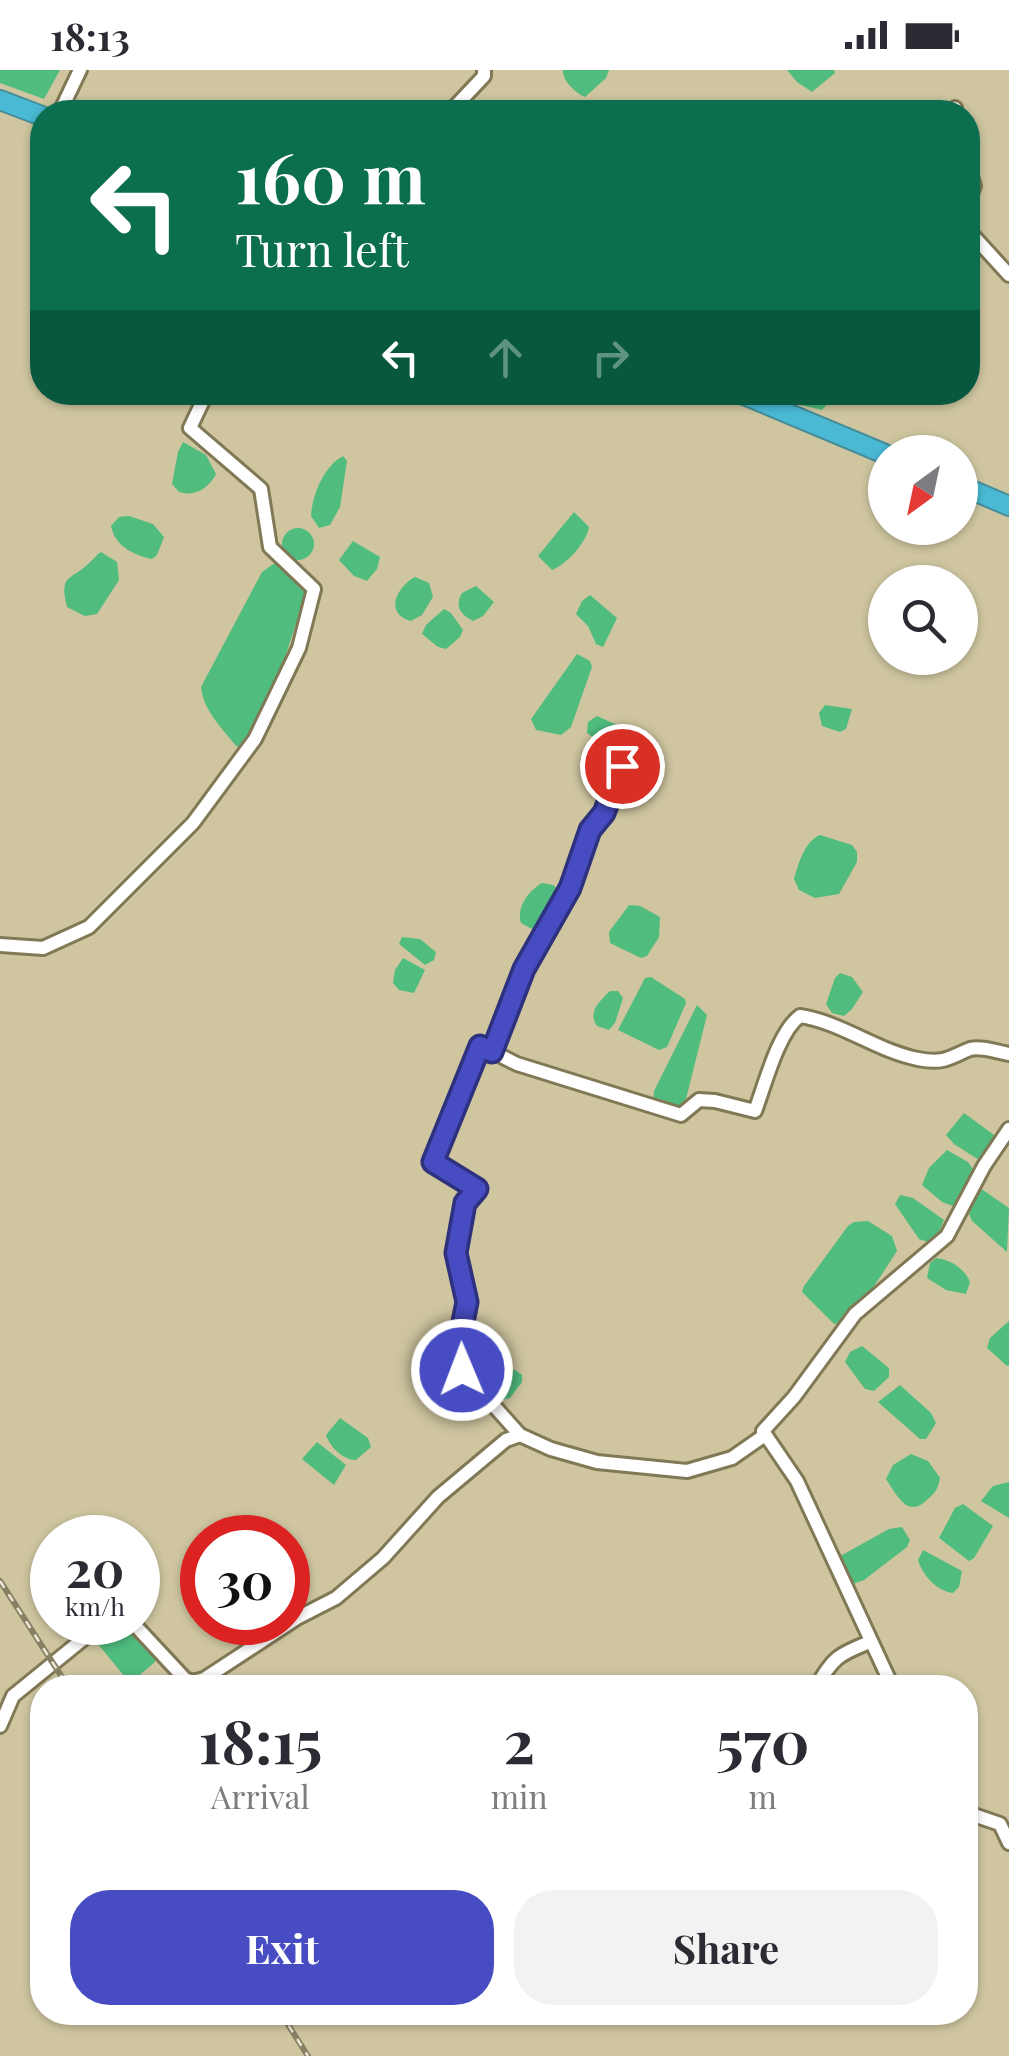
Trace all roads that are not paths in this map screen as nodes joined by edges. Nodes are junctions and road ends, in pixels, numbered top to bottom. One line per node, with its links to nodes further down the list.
1 (80, 70): 4 (street)
2 (484, 70): 5 (street)
3 (0, 100): 6 (highway)
4 (66, 100)
5 (461, 100)
6 (30, 111)
7 (980, 243): 8 (street)
8 (1009, 275)
9 (201, 405): 15 (street)
10 (767, 405): 11 (highway)
11 (868, 447)
12 (978, 493): 13 (highway)
13 (1009, 506)
14 (622, 766): 16 (street)
15 (0, 945)
16 (492, 1052): 17 (street); 20 (street)
17 (1009, 1054)
18 (1009, 1129): 19 (street)
19 (765, 1435): 20 (street); 21 (street)
20 (520, 1436): 26 (street)
21 (870, 1642): 27 (street); 28 (street)
22 (76, 1645): 24 (street)
23 (153, 1645): 25 (street)
24 (39, 1675)
25 (181, 1675)
26 (212, 1675)
27 (823, 1675)
28 (886, 1675)
29 (30, 1682): 30 (street)
30 (0, 1726)
31 (978, 1816): 32 (street)
32 (1009, 1844)

